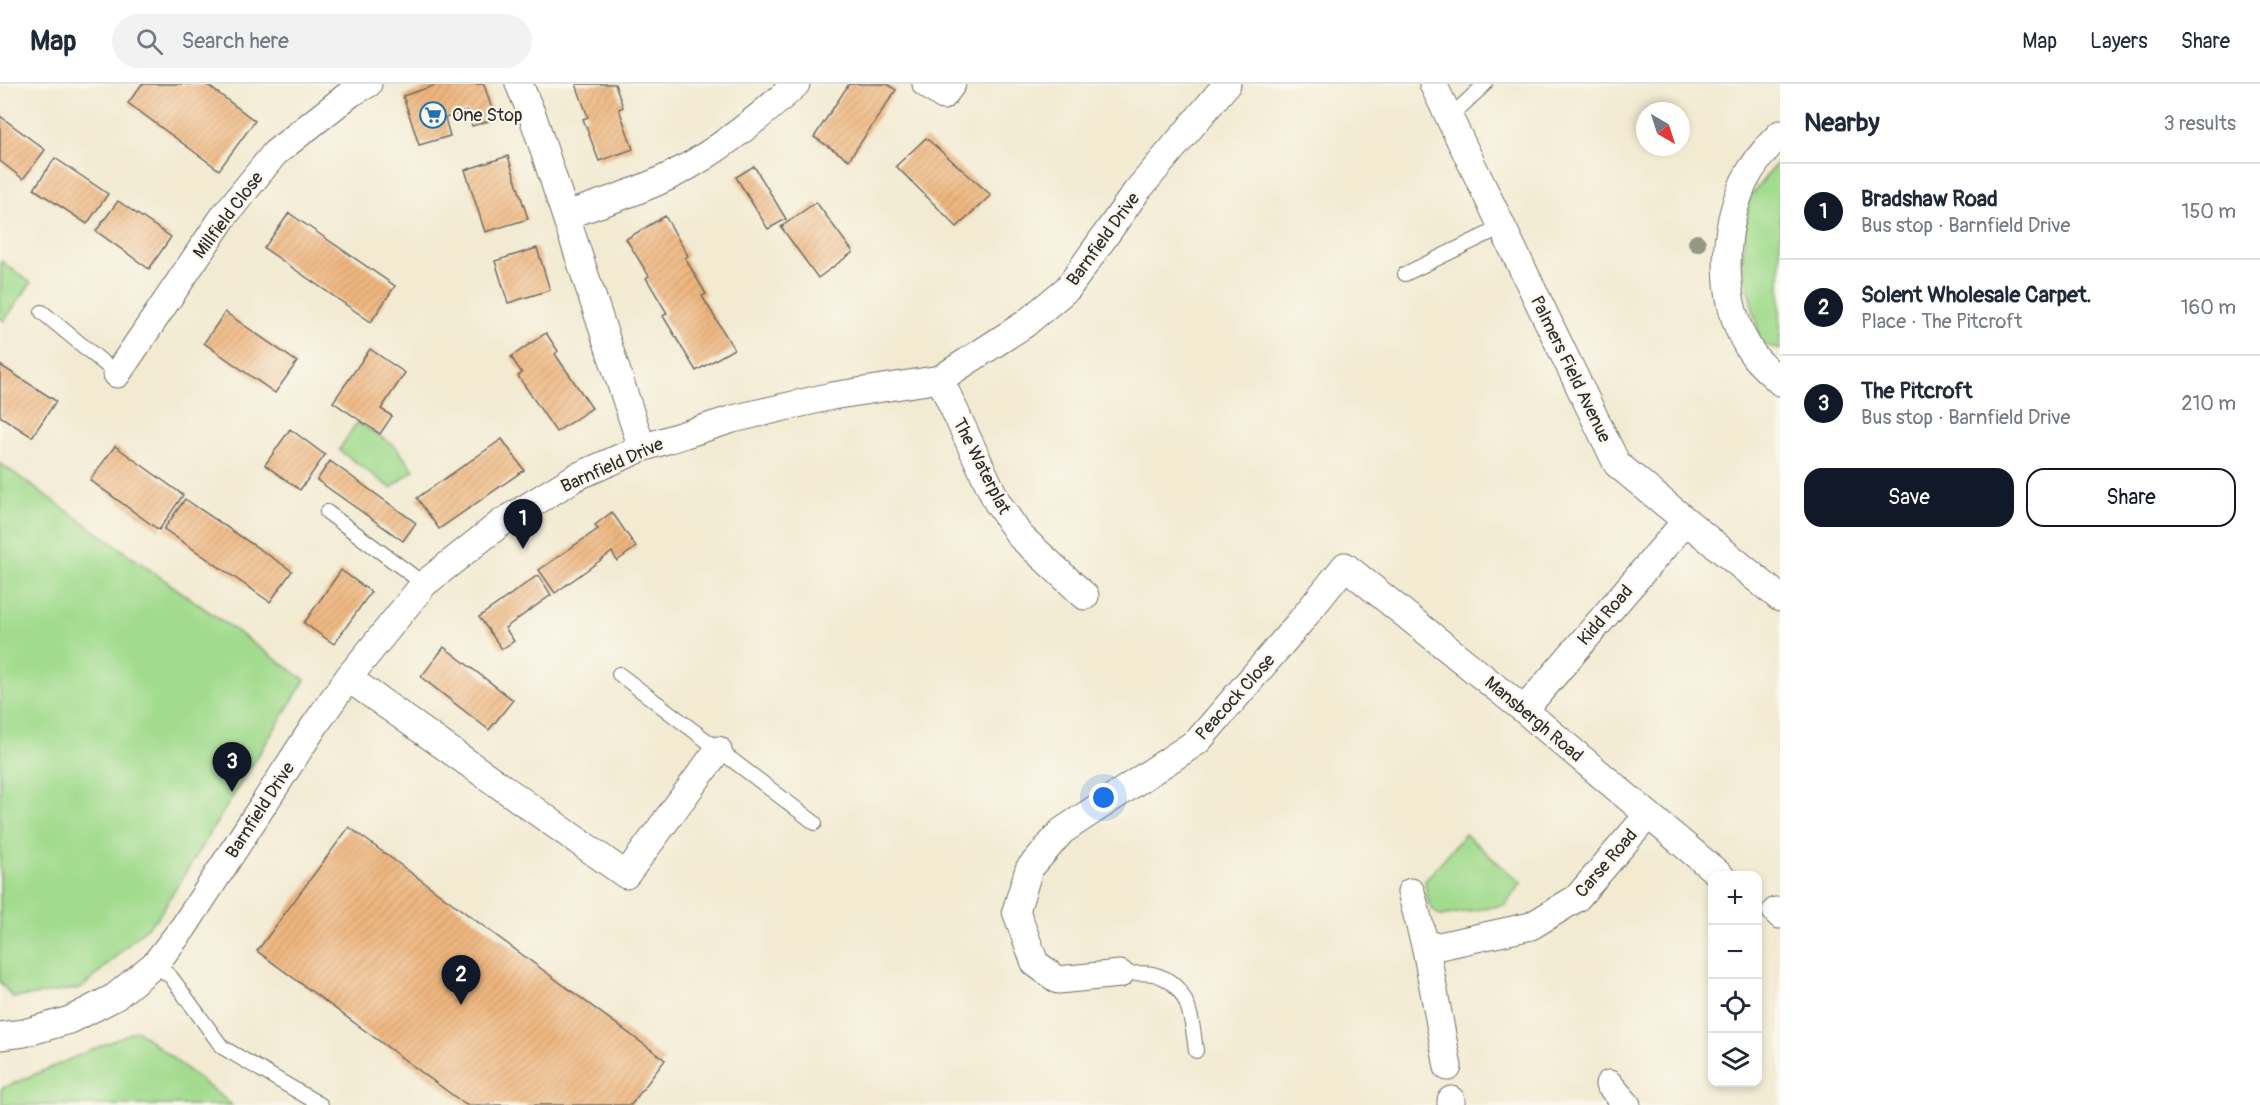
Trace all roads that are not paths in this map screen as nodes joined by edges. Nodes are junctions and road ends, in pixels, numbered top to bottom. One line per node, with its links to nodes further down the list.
1 (369, 84): 15 (street, Millfield Close)
2 (519, 84): 11 (street)
3 (795, 84): 11 (street)
4 (926, 84): 5 (street)
5 (952, 84)
6 (1227, 84): 16 (street, Barnfield Drive)
7 (1433, 84): 9 (street, Palmers Field Avenue)
8 (1485, 84): 9 (lane)
9 (1449, 118): 12 (street, Palmers Field Avenue)
10 (1780, 134): 17 (street)
11 (566, 215): 18 (street)
12 (1502, 226): 13 (lane); 20 (street, Palmers Field Avenue)
13 (1405, 274)
14 (42, 312): 15 (lane)
15 (117, 374)
16 (940, 379): 18 (street, Barnfield Drive); 23 (street, The Waterplat)
17 (1780, 382)
18 (642, 448): 22 (street, Barnfield Drive)
19 (327, 512): 22 (lane)
20 (1686, 521): 24 (street, Palmers Field Avenue); 27 (street, Kidd Road)
21 (1345, 566): 27 (street, Mansbergh Road); 35 (street, Peacock Close)
22 (424, 584): 26 (street, Barnfield Drive)
23 (1085, 596)
24 (1780, 598)
25 (619, 674): 28 (lane)
26 (348, 678): 28 (street); 34 (street, Barnfield Drive)
27 (1524, 710): 29 (street, Mansbergh Road)
28 (718, 750): 30 (lane)
29 (1648, 815): 31 (street, Mansbergh Road); 33 (street, Carse Road)
30 (815, 823)
31 (1715, 871)
32 (1411, 892): 33 (street)
33 (1426, 949): 38 (street)
34 (155, 964): 36 (street, Barnfield Drive); 40 (lane)
35 (1120, 974): 37 (lane)
36 (0, 1036)
37 (1196, 1051)
38 (1448, 1067)
39 (1609, 1084): 41 (street)
40 (321, 1105)
41 (1627, 1105)

